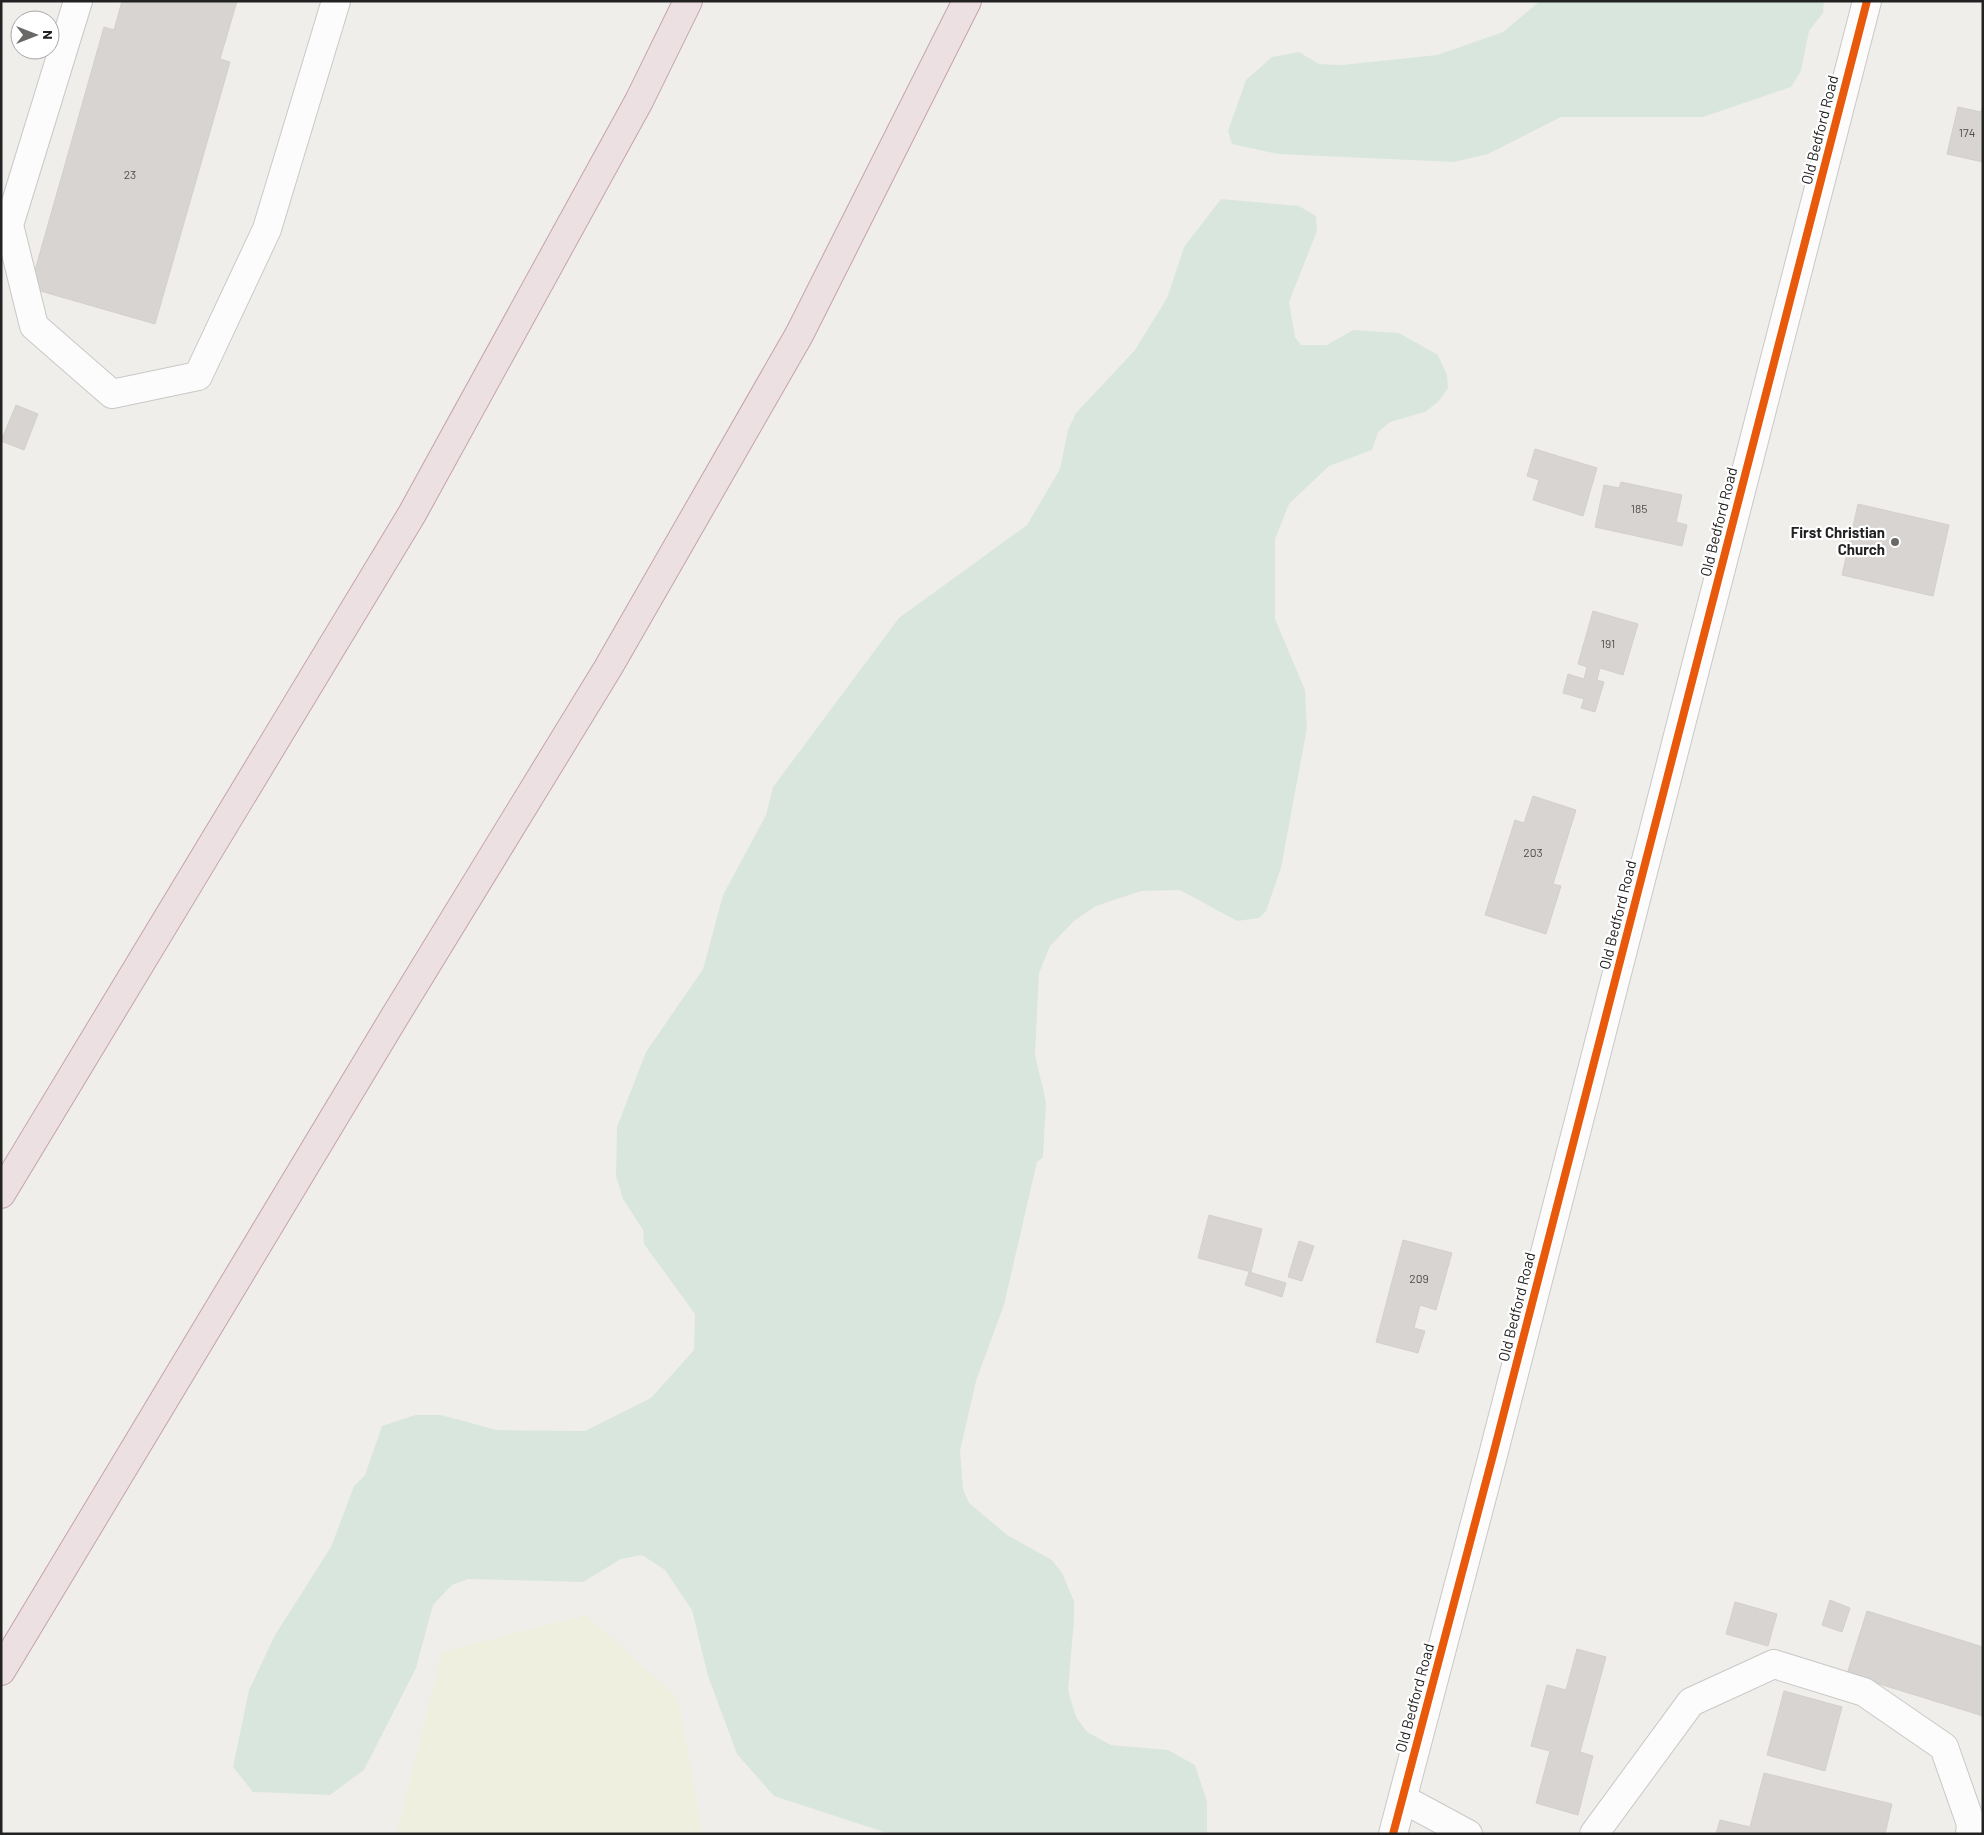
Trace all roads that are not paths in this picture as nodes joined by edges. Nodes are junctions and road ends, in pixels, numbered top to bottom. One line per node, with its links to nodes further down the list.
1 (78, 1): 2 (street)
2 (336, 1)
3 (688, 1): 6 (highway)
4 (967, 1): 7 (highway)
5 (1867, 1): 8 (street, Old Bedford Road)
6 (1, 1194)
7 (1, 1671)
8 (1403, 1799): 9 (street, Old Bedford Road); 10 (street)
9 (1393, 1834)
10 (1468, 1834)
11 (1594, 1834): 12 (street)
12 (1970, 1834)

